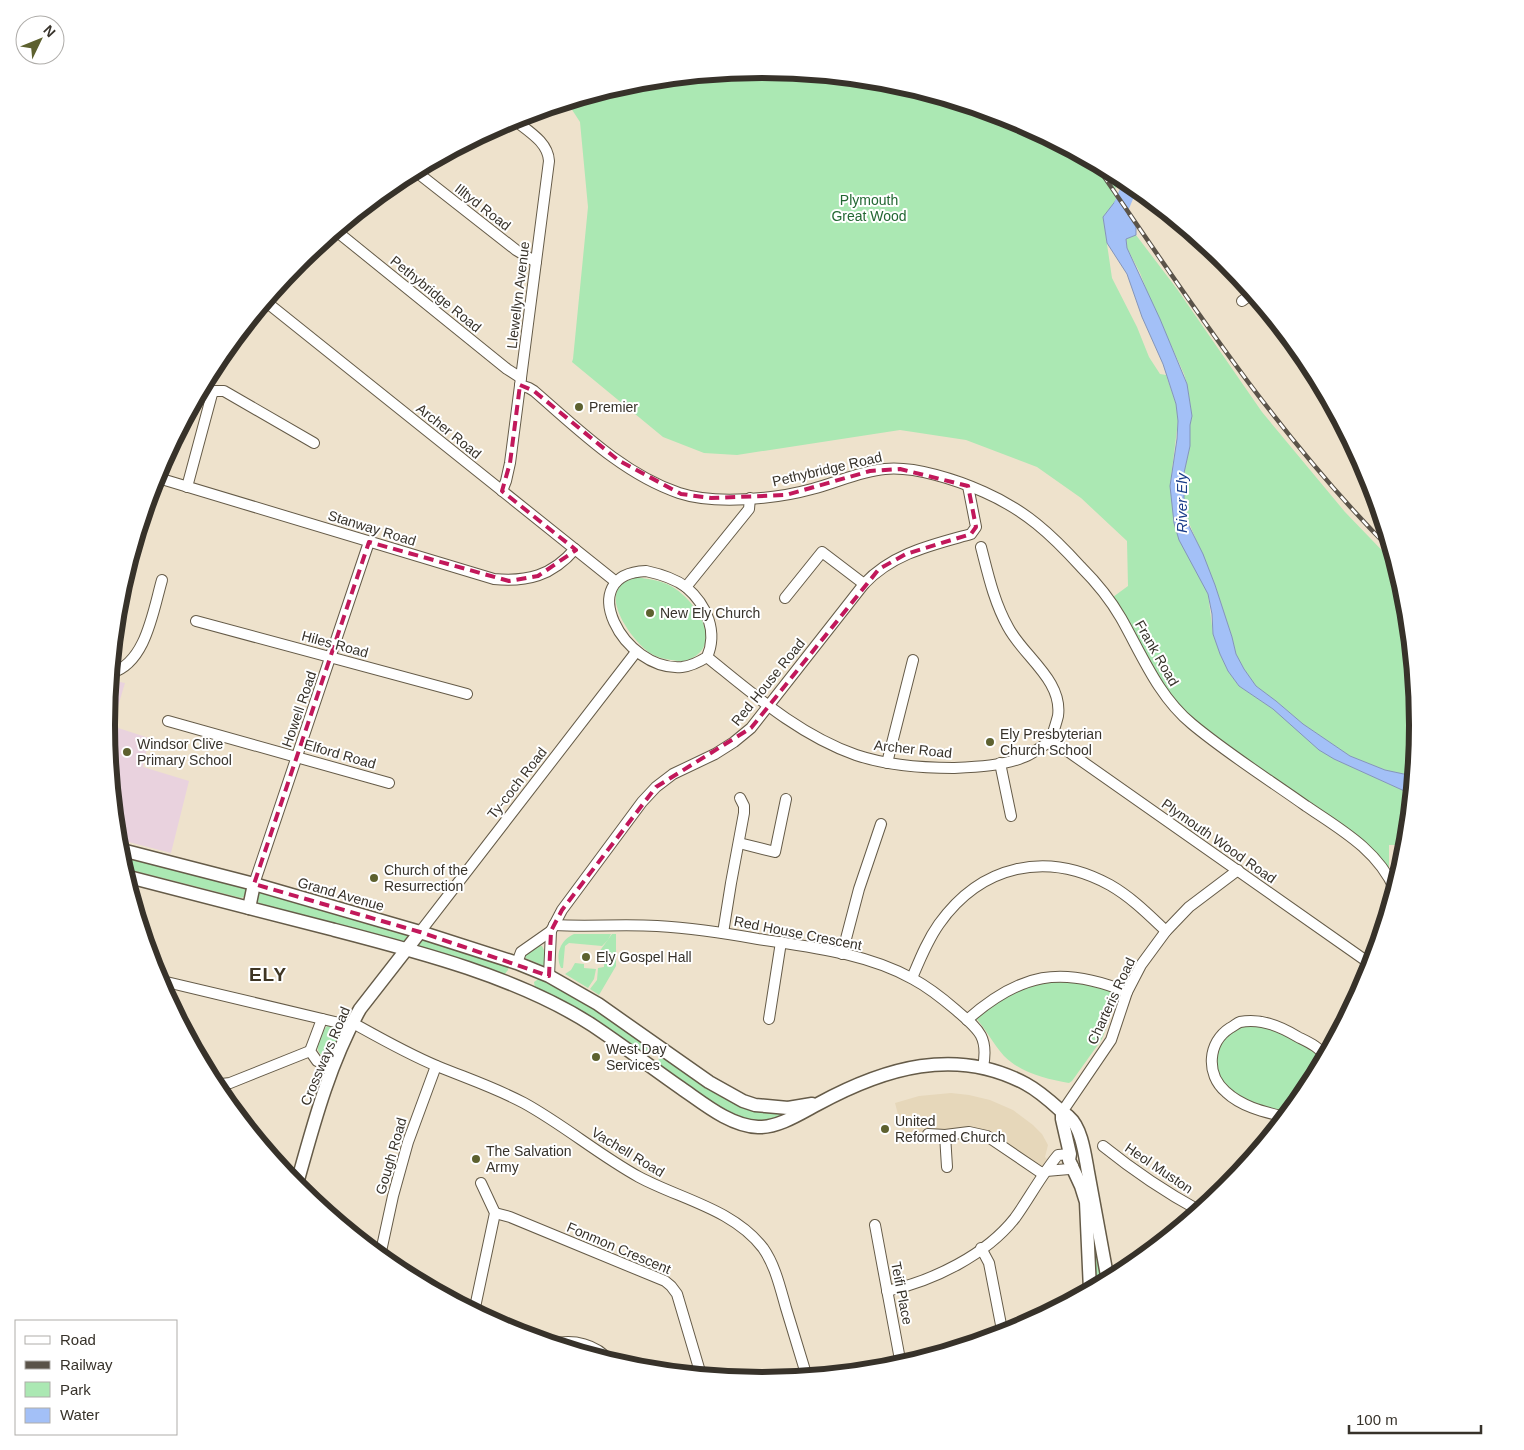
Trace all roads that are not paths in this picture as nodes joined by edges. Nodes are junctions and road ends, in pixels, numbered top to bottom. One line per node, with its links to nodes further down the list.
1 (520, 125): 4 (street, Llewellyn Avenue)
2 (421, 175): 4 (street, Illtyd Road)
3 (340, 234): 8 (street, Pethybridge Road)
4 (536, 262): 8 (street, Llewellyn Avenue)
5 (1248, 297): 6 (street)
6 (1242, 302)
7 (270, 305): 13 (street, Archer Road)
8 (521, 381): 13 (street, Llewellyn Avenue); 14 (street, Pethybridge Road)
9 (314, 443): 12 (street)
10 (163, 480): 12 (street, Stanway Road)
11 (968, 486): 14 (street, Pethybridge Road); 20 (street, Red House Road); 45 (street, Frank Road)
12 (187, 487): 15 (street, Stanway Road)
13 (502, 491): 17 (street, Archer Road)
14 (750, 498): 21 (street)
15 (370, 542): 17 (street, Stanway Road); 25 (street, Howell Road)
16 (981, 547): 32 (street)
17 (575, 549): 19 (street, Archer Road)
18 (162, 580): 28 (street)
19 (616, 582): 21 (street); 24 (street)
20 (864, 584): 22 (street); 30 (street, Red House Road)
21 (686, 587): 26 (street)
22 (785, 598)
23 (196, 621): 25 (street, Hiles Road)
24 (636, 652): 26 (street); 50 (street, Ty-coch Road)
25 (331, 658): 29 (street, Hiles Road); 33 (street, Howell Road)
26 (707, 658): 30 (street, Archer Road)
27 (913, 660): 34 (street)
28 (117, 671)
29 (467, 694)
30 (768, 706): 34 (street, Archer Road); 48 (street, Red House Road)
31 (168, 721): 33 (street, Elford Road)
32 (1050, 742): 35 (street, Archer Road); 43 (street, Plymouth Wood Road)
33 (298, 757): 36 (street, Elford Road); 46 (street, Howell Road)
34 (887, 762): 35 (street, Archer Road)
35 (1000, 763): 39 (street)
36 (389, 782)
37 (740, 798): 41 (street)
38 (786, 799): 41 (street)
39 (1011, 816)
40 (881, 824): 54 (street)
41 (739, 843): 51 (street)
42 (127, 851): 46 (street, Grand Avenue)
43 (1238, 870): 49 (street, Charteris Road); 55 (street, Plymouth Wood Road)
44 (133, 878): 47 (street, Grand Avenue)
45 (1390, 880)
46 (254, 884): 47 (street); 50 (street, Grand Avenue)
47 (249, 908): 53 (street, Grand Avenue)
48 (552, 928): 51 (street, Red House Crescent); 56 (street, Red House Road); 57 (street, Red House Road)
49 (1166, 931): 58 (street); 61 (street, Charteris Road)
50 (420, 932): 53 (street); 56 (street, Grand Avenue)
51 (723, 933): 52 (street, Red House Crescent)
52 (782, 942): 54 (street, Red House Crescent); 63 (street)
53 (406, 949): 60 (street, Grand Avenue); 65 (street, Crossways Road)
54 (842, 954): 58 (street, Red House Crescent)
55 (1365, 960)
56 (517, 963): 57 (street, Grand Avenue); 60 (street)
57 (549, 976): 66 (street, Grand Avenue)
58 (912, 978): 64 (street, Red House Crescent)
59 (168, 982): 62 (street, Vachell Road)
60 (513, 986): 69 (street, Grand Avenue)
61 (1127, 992): 64 (street); 75 (street, Charteris Road)
62 (322, 1019): 65 (street, Vachell Road); 68 (street)
63 (768, 1019)
64 (967, 1020): 71 (street, Red House Crescent)
65 (352, 1025): 70 (street, Vachell Road); 72 (street, Crossways Road)
66 (659, 1046): 69 (street); 74 (street, Grand Avenue)
67 (1322, 1050): 76 (street)
68 (310, 1051): 72 (street); 73 (street)
69 (647, 1065): 74 (street, Grand Avenue)
70 (436, 1066): 90 (street, Gough Road); 100 (street, Vachell Road)
71 (983, 1067): 74 (street, Grand Avenue); 75 (street, Grand Avenue)
72 (333, 1068): 84 (street, Crossways Road)
73 (223, 1083)
74 (819, 1103)
75 (1062, 1112): 80 (street, Grand Avenue); 81 (street)
76 (1278, 1116)
77 (928, 1134): 78 (street)
78 (945, 1134): 82 (street); 83 (street)
79 (1103, 1146): 86 (street, Heol Muston)
80 (1085, 1157): 81 (street); 91 (street, Grand Avenue)
81 (1072, 1160): 83 (street); 83 (street); 92 (street)
82 (947, 1168)
83 (1045, 1173): 89 (street)
84 (299, 1177)
85 (482, 1183): 87 (street)
86 (1194, 1208)
87 (495, 1213): 94 (street); 99 (street, Fonmon Crescent)
88 (875, 1226): 93 (street, Teifi Place)
89 (981, 1248): 93 (street); 95 (street)
90 (382, 1249)
91 (1106, 1273)
92 (1090, 1284)
93 (887, 1291): 98 (street, Teifi Place)
94 (475, 1306)
95 (1001, 1326)
96 (567, 1342): 97 (street)
97 (597, 1351)
98 (900, 1357)
99 (699, 1369)
100 (805, 1371)

